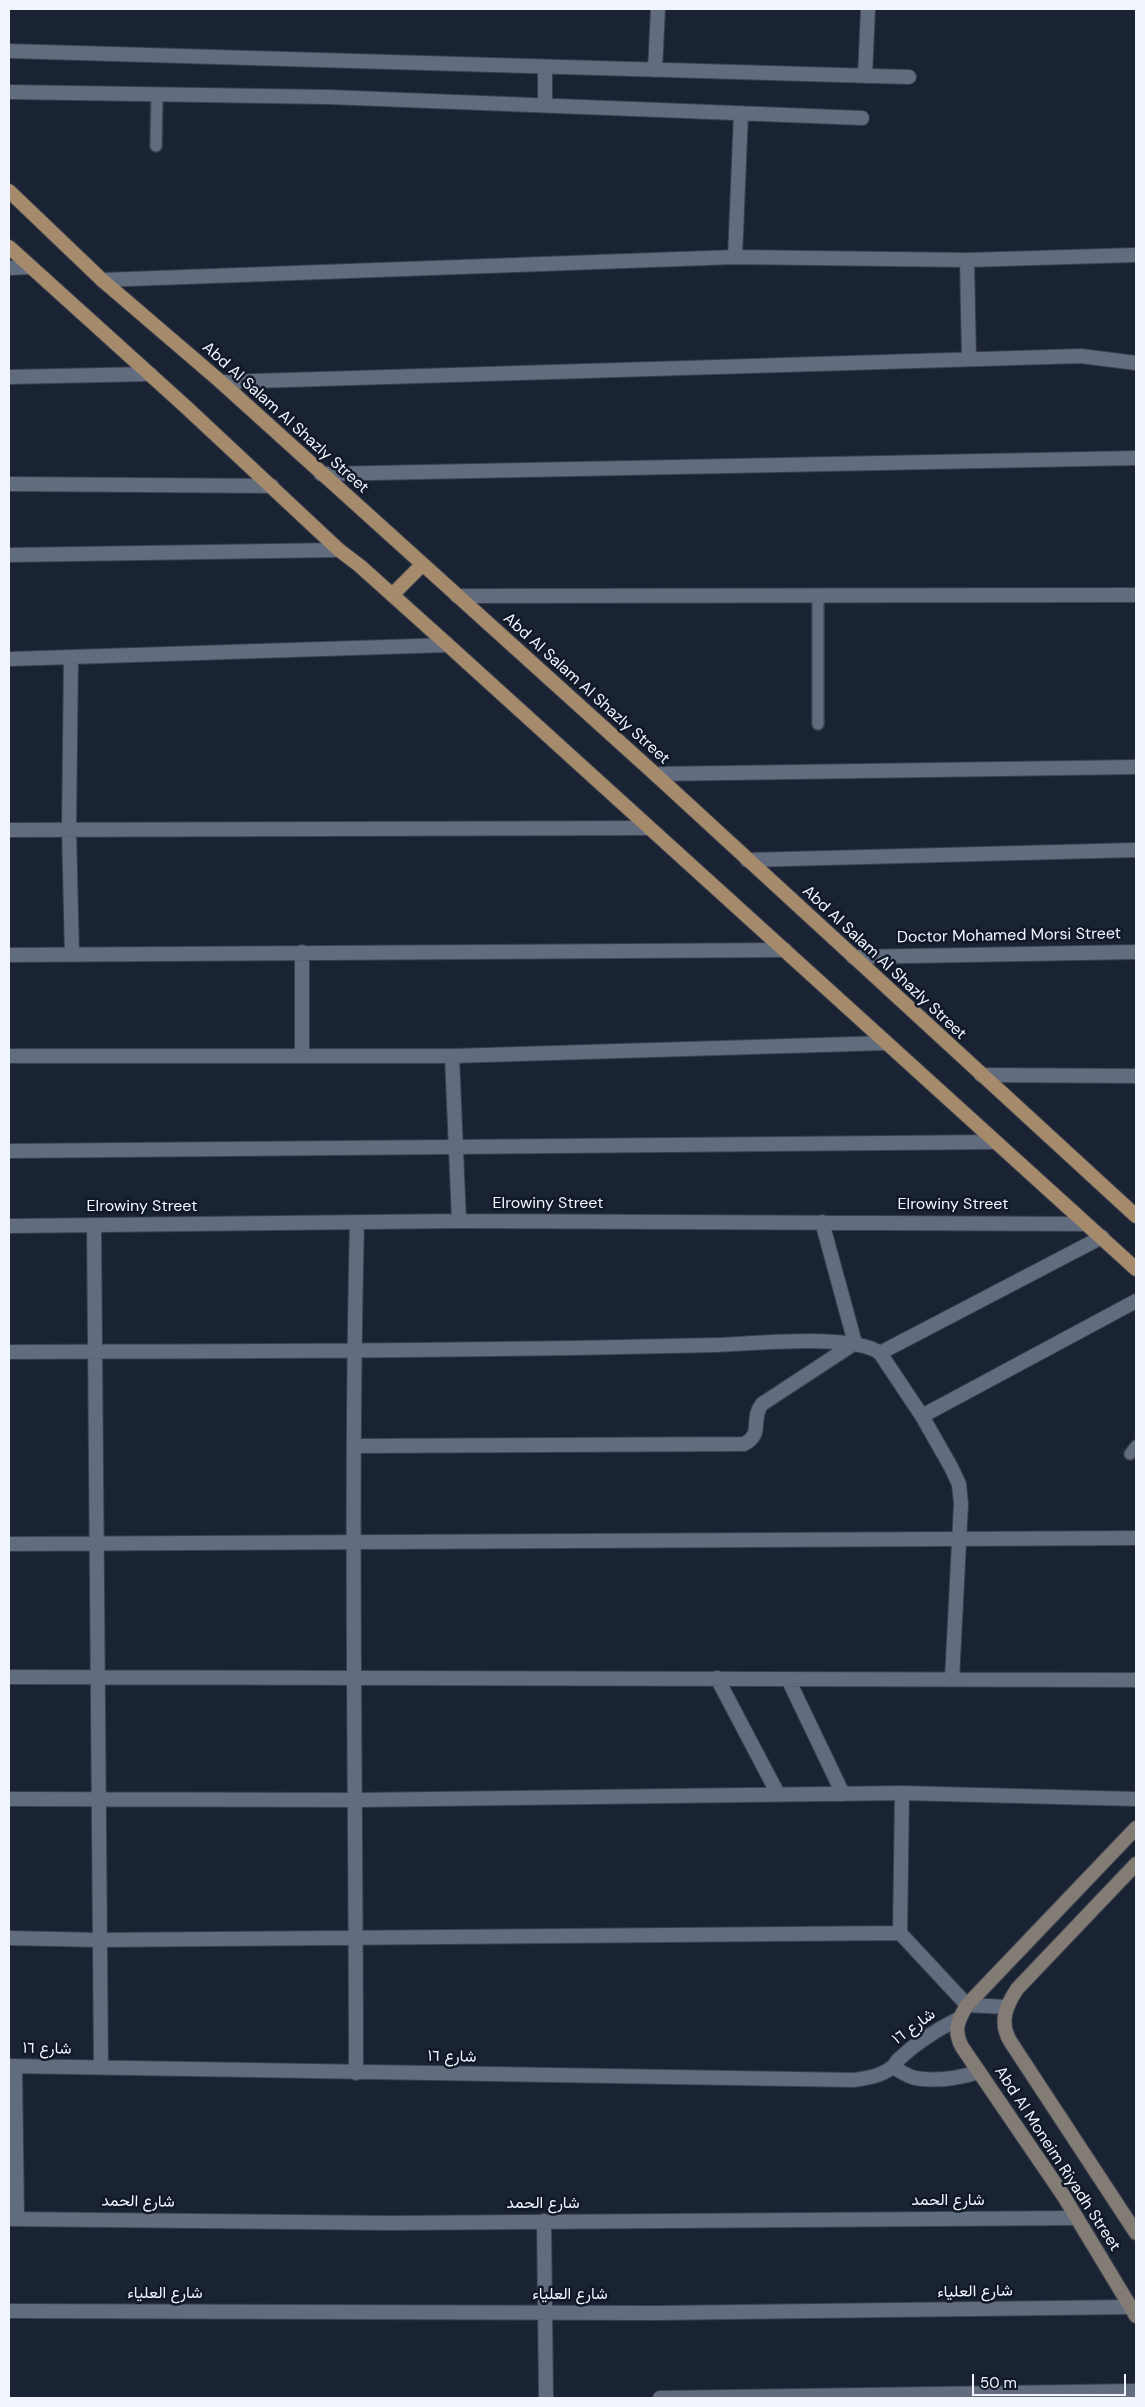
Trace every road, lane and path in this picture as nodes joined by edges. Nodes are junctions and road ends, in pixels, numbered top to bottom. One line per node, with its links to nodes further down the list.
1 (658, 9): 5 (street)
2 (868, 9): 6 (street)
3 (9, 51): 4 (street)
4 (545, 67): 5 (street); 10 (street)
5 (655, 70): 6 (street)
6 (865, 76): 7 (street)
7 (908, 78)
8 (9, 92): 9 (street)
9 (157, 94): 10 (street); 13 (lane)
10 (545, 106): 11 (street)
11 (740, 113): 12 (street); 17 (street)
12 (862, 118)
13 (156, 146)
14 (9, 191): 21 (main road, Abd Al Salam Al Shazly Street)
15 (9, 247): 19 (main road)
16 (1136, 255): 18 (street)
17 (735, 257): 18 (street); 21 (street)
18 (967, 260): 22 (street)
19 (31, 267): 20 (street); 24 (main road)
20 (9, 268)
21 (102, 280): 26 (main road, Abd Al Salam Al Shazly Street)
22 (969, 359): 23 (street); 26 (street)
23 (1136, 363)
24 (150, 374): 25 (street); 30 (main road)
25 (9, 377)
26 (221, 382): 28 (main road, Abd Al Salam Al Shazly Street)
27 (1136, 458): 28 (street)
28 (321, 474): 33 (main road, Abd Al Salam Al Shazly Street)
29 (9, 484): 30 (street)
30 (272, 486): 31 (main road)
31 (339, 550): 32 (street); 34 (main road)
32 (9, 555)
33 (422, 565): 34 (main road); 37 (main road, Abd Al Salam Al Shazly Street)
34 (392, 595): 38 (main road)
35 (818, 595): 36 (street); 37 (street); 41 (lane)
36 (1136, 595)
37 (457, 596): 43 (main road, Abd Al Salam Al Shazly Street)
38 (448, 645): 39 (street); 44 (main road)
39 (71, 657): 40 (street); 45 (street)
40 (9, 659)
41 (818, 724)
42 (1136, 767): 43 (street)
43 (655, 774): 48 (main road, Abd Al Salam Al Shazly Street)
44 (649, 828): 45 (street); 49 (main road)
45 (69, 829): 46 (street); 53 (street)
46 (9, 830)
47 (1136, 850): 48 (street)
48 (747, 860): 54 (main road, Abd Al Salam Al Shazly Street)
49 (785, 950): 50 (street); 55 (main road)
50 (302, 952): 53 (street); 57 (street)
51 (1136, 952): 54 (street, Doctor Mohamed Morsi Street)
52 (9, 955): 53 (street)
53 (72, 955)
54 (853, 957): 59 (main road, Abd Al Salam Al Shazly Street)
55 (887, 1043): 58 (street); 61 (main road)
56 (9, 1056): 57 (street)
57 (302, 1056): 58 (street)
58 (452, 1056): 62 (street)
59 (981, 1075): 60 (street); 64 (main road, Abd Al Salam Al Shazly Street)
60 (1136, 1076)
61 (996, 1142): 62 (street); 68 (main road)
62 (456, 1146): 63 (street); 65 (street)
63 (9, 1151)
64 (1136, 1216)
65 (459, 1221): 66 (street, Elrowiny Street); 67 (street, Elrowiny Street)
66 (822, 1222): 68 (street, Elrowiny Street); 74 (street)
67 (357, 1223): 69 (street, Elrowiny Street); 75 (street)
68 (1086, 1224): 71 (main road)
69 (94, 1225): 70 (street, Elrowiny Street); 77 (street)
70 (9, 1226)
71 (1102, 1237): 72 (main road); 78 (street)
72 (1136, 1269)
73 (1136, 1301): 79 (street)
74 (855, 1343): 75 (street); 78 (street); 80 (street)
75 (354, 1350): 77 (street); 80 (street)
76 (9, 1352): 77 (street)
77 (95, 1352): 84 (street)
78 (880, 1352): 79 (street)
79 (922, 1416): 82 (street)
80 (355, 1446): 83 (street)
81 (1136, 1538): 82 (street)
82 (959, 1539): 83 (street); 91 (street)
83 (355, 1541): 84 (street); 88 (street)
84 (97, 1542): 85 (street); 87 (street)
85 (9, 1544)
86 (9, 1677): 87 (street)
87 (98, 1677): 88 (street); 97 (street)
88 (353, 1677): 89 (street); 99 (street)
89 (717, 1678): 90 (street); 94 (street)
90 (788, 1678): 91 (street); 95 (street)
91 (952, 1679): 92 (street)
92 (1136, 1680)
93 (902, 1793): 95 (street); 98 (street); 102 (street)
94 (778, 1794): 95 (street); 99 (street)
95 (843, 1794)
96 (9, 1799): 97 (street)
97 (99, 1799): 99 (street); 105 (street)
98 (1136, 1799)
99 (356, 1800): 104 (street)
100 (1136, 1828): 106 (main road)
101 (1136, 1864): 107 (main road)
102 (900, 1933): 104 (street); 106 (street)
103 (9, 1938): 105 (street)
104 (356, 1938): 105 (street); 113 (street)
105 (100, 1940): 111 (street)
106 (967, 2005): 107 (street); 108 (main road)
107 (1006, 2007): 117 (main road, Abd Al Moneim Riyadh Street)
108 (958, 2019): 110 (street, شارع ١٦); 112 (main road, Abd Al Moneim Riyadh Street)
109 (12, 2066): 111 (street, شارع ١٦); 115 (street)
110 (893, 2067): 112 (street, شارع ١٦); 113 (street, شارع ١٦)
111 (102, 2068): 113 (street, شارع ١٦)
112 (979, 2072): 114 (main road, Abd Al Moneim Riyadh Street)
113 (356, 2073)
114 (1077, 2218): 116 (street, شارع الحمد); 119 (main road, Abd Al Moneim Riyadh Street)
115 (13, 2219): 116 (street, شارع الحمد)
116 (544, 2221): 120 (street)
117 (1136, 2233)
118 (9, 2311): 120 (street, شارع العلياء)
119 (1134, 2312): 120 (street, شارع العلياء)
120 (546, 2313): 122 (street)
121 (1136, 2391): 123 (street)
122 (546, 2398)
123 (660, 2398)

